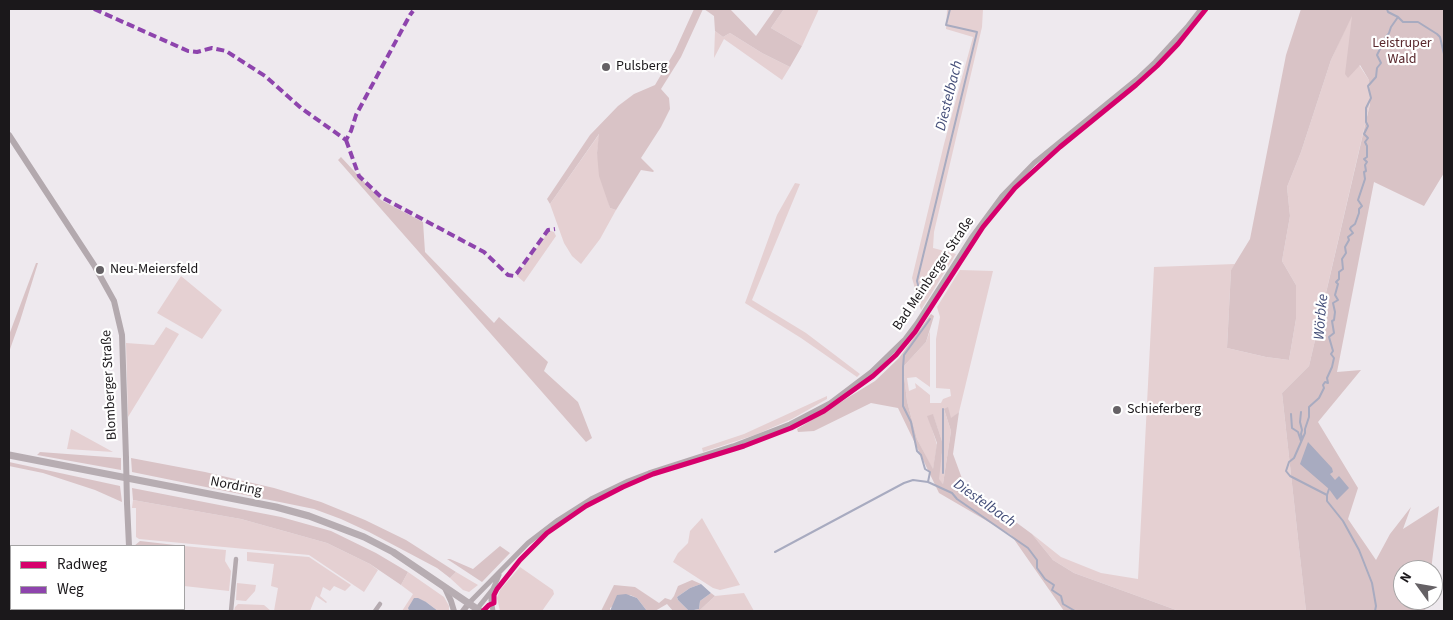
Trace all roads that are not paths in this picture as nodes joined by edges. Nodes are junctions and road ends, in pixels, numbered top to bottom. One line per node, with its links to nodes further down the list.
1 (1201, 9): 6 (street, Bad Meinberger Straße)
2 (9, 135): 4 (main road, Blomberger Straße, bridge)
3 (9, 455): 7 (main road, Nordring)
4 (129, 545)
5 (236, 558): 12 (street)
6 (499, 574): 8 (street, Bad Meinberger Straße); 9 (street, Bad Meinberger Straße)
7 (443, 585): 9 (main road, Nordring); 14 (main road)
8 (493, 589): 11 (street, Bad Meinberger Straße); 16 (street)
9 (469, 603): 11 (main road, Nordring); 15 (main road, Bad Meinberger Straße)
10 (380, 604): 13 (street)
11 (477, 610)
12 (231, 611)
13 (375, 611)
14 (454, 611)
15 (462, 611)
16 (493, 611)

